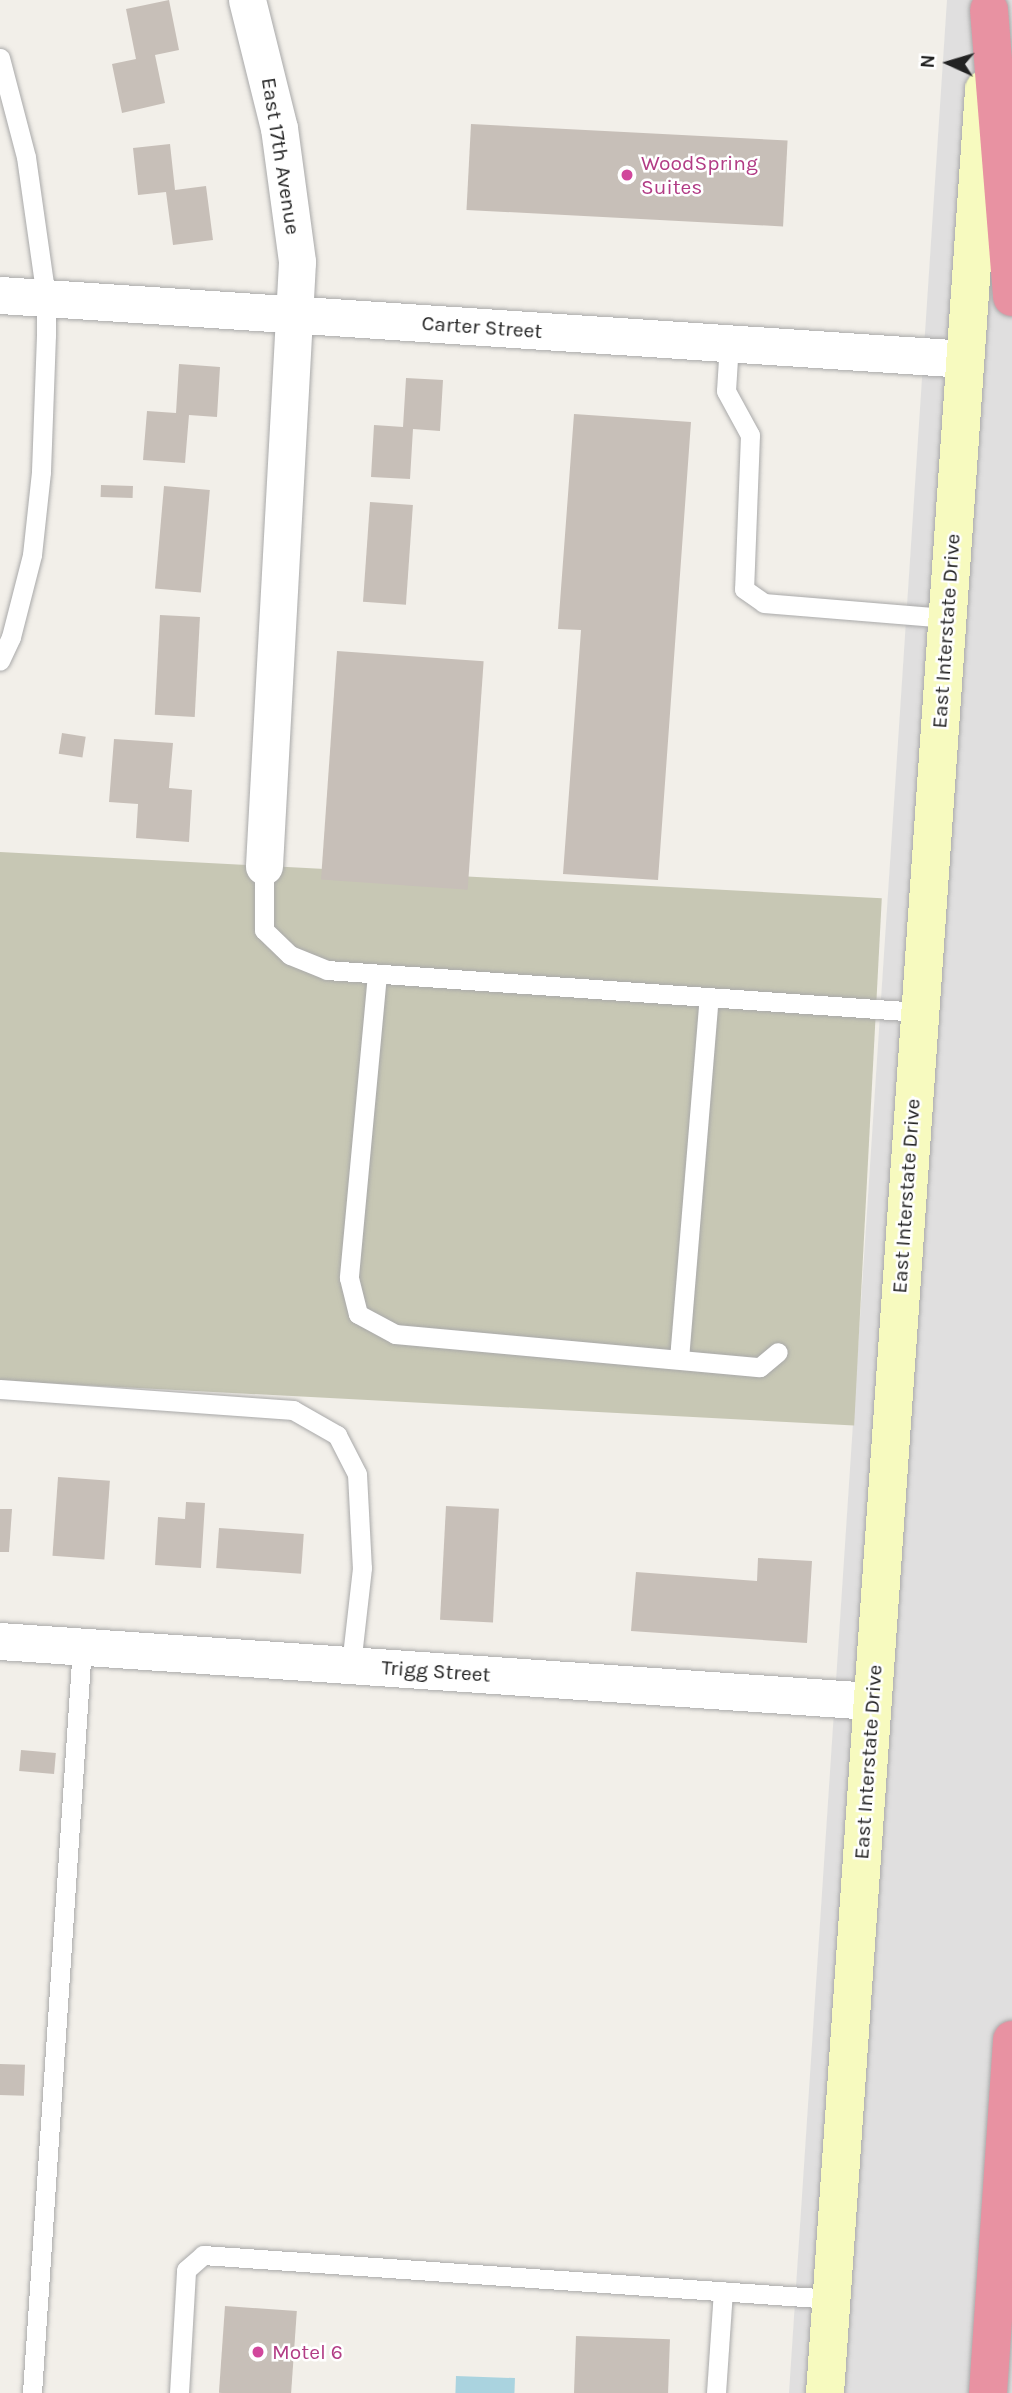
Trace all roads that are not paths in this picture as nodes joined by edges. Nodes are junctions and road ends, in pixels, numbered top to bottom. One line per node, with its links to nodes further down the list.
1 (247, 0): 7 (street, East 17th Avenue)
2 (990, 5): 6 (highway); 9 (main road, East Interstate Drive)
3 (0, 58): 5 (lane)
4 (0, 295): 5 (street, Carter Street)
5 (46, 297): 7 (street, Carter Street); 11 (lane)
6 (1012, 297)
7 (297, 315): 8 (street, Carter Street); 12 (street, East 17th Avenue)
8 (729, 343): 9 (street, Carter Street); 10 (lane)
9 (965, 359): 10 (main road, East Interstate Drive)
10 (947, 618): 15 (main road, East Interstate Drive)
11 (0, 661)
12 (264, 866): 13 (lane)
13 (377, 974): 14 (lane); 17 (lane)
14 (709, 997): 15 (lane); 17 (lane)
15 (919, 1012): 22 (main road, East Interstate Drive)
16 (778, 1352): 17 (lane)
17 (679, 1359)
18 (0, 1389): 21 (lane)
19 (0, 1641): 20 (street, Trigg Street)
20 (82, 1647): 21 (street, Trigg Street); 26 (lane)
21 (352, 1665): 22 (street, Trigg Street)
22 (872, 1701): 25 (main road, East Interstate Drive)
23 (1012, 2040): 30 (highway)
24 (723, 2291): 25 (lane); 27 (lane); 28 (lane)
25 (832, 2299): 29 (main road, East Interstate Drive)
26 (32, 2393)
27 (179, 2393)
28 (716, 2393)
29 (825, 2393)
30 (988, 2393)

